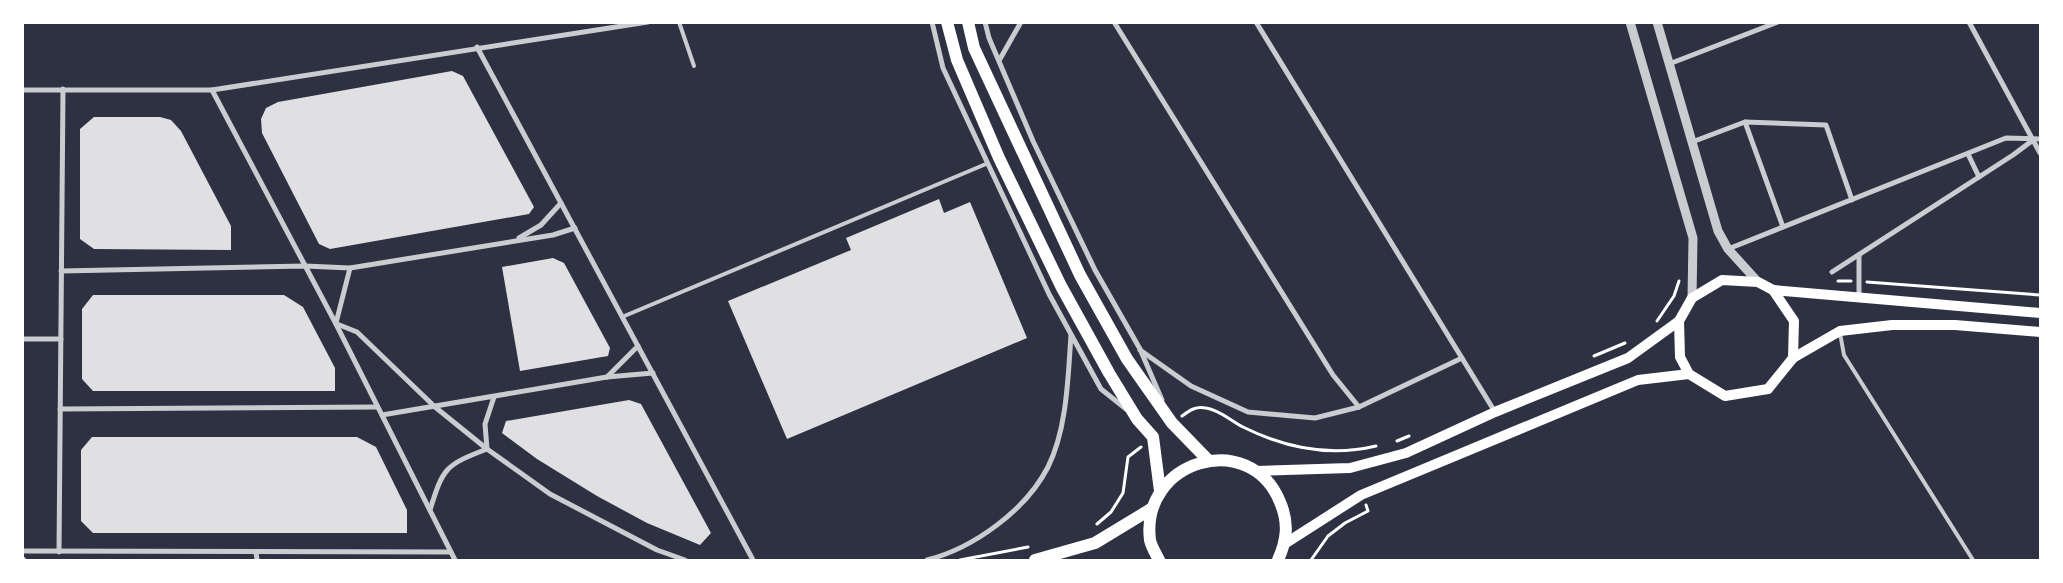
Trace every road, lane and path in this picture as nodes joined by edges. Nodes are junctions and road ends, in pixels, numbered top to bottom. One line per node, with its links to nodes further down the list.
1 (648, 22): 14 (street)
2 (678, 22): 17 (lane)
3 (932, 22): 27 (street)
4 (947, 22): 74 (main road)
5 (968, 22): 75 (main road)
6 (986, 22): 15 (street)
7 (1021, 22): 15 (street)
8 (1114, 22): 70 (street)
9 (1256, 22): 61 (street)
10 (1630, 22): 46 (street)
11 (1657, 22): 16 (street)
12 (1778, 22): 16 (street)
13 (1969, 22): 23 (street)
14 (477, 47): 20 (street); 30 (street)
15 (1000, 59): 60 (street)
16 (1669, 64): 24 (street)
17 (694, 66)
18 (63, 89): 19 (street); 20 (street); 38 (street)
19 (22, 90)
20 (212, 90): 36 (street)
21 (1745, 122): 24 (street); 29 (street); 31 (street)
22 (2040, 139): 23 (street)
23 (2033, 140): 25 (street); 26 (street); 28 (street)
24 (1692, 142): 34 (street)
25 (2040, 153)
26 (1968, 154): 28 (street); 29 (street)
27 (986, 164): 49 (lane); 55 (street)
28 (1979, 177): 35 (street)
29 (1852, 200): 31 (street)
30 (561, 203): 32 (street); 33 (street)
31 (1783, 227): 34 (street)
32 (574, 228): 33 (street); 49 (street)
33 (516, 239): 37 (street)
34 (1728, 249): 43 (street)
35 (1859, 254): 39 (street); 42 (street)
36 (305, 266): 37 (street); 38 (street); 51 (street)
37 (350, 268): 51 (street)
38 (61, 271): 57 (street)
39 (1832, 272)
40 (1681, 278): 52 (path)
41 (1834, 281): 42 (path)
42 (1859, 281): 45 (path); 47 (street)
43 (1758, 282): 44 (main road); 46 (main road)
44 (1773, 290): 47 (main road); 62 (main road)
45 (2040, 295)
46 (1692, 298): 50 (main road)
47 (1859, 298): 48 (main road)
48 (2040, 313)
49 (622, 317): 59 (street)
50 (1679, 321): 65 (main road); 72 (main road)
51 (336, 324): 68 (street); 69 (street)
52 (1650, 326)
53 (1840, 331): 54 (main road); 62 (main road); 99 (lane)
54 (2040, 332)
55 (1071, 335): 74 (street); 95 (street)
56 (22, 339): 57 (street)
57 (61, 339): 71 (street)
58 (1632, 340): 63 (path)
59 (638, 346): 64 (street); 66 (street)
60 (1140, 349): 70 (street); 75 (street)
61 (1462, 358): 70 (street); 72 (street)
62 (1793, 358): 65 (main road)
63 (1587, 359)
64 (653, 373): 66 (street); 94 (street)
65 (1689, 374): 86 (main road)
66 (607, 377): 67 (street)
67 (494, 397): 69 (street); 79 (street)
68 (377, 406): 71 (street); 73 (street)
69 (434, 406): 73 (street); 79 (street)
70 (1359, 407)
71 (60, 409): 88 (street)
72 (1495, 412): 82 (main road)
73 (382, 414): 85 (street)
74 (1137, 419): 83 (main road)
75 (1172, 423): 81 (main road)
76 (1412, 434): 77 (path)
77 (1395, 442)
78 (1386, 444): 80 (path)
79 (487, 449): 85 (street); 93 (street)
80 (1342, 452)
81 (1208, 460): 82 (main road); 83 (main road)
82 (1256, 471): 86 (main road)
83 (1160, 491): 84 (main road)
84 (1151, 509): 96 (main road); 97 (main road)
85 (430, 510): 90 (street)
86 (1286, 543): 98 (main road)
87 (22, 552): 88 (street)
88 (59, 552): 89 (street)
89 (256, 552): 90 (street); 91 (street)
90 (451, 552): 92 (street)
91 (257, 560)
92 (455, 560)
93 (685, 560)
94 (754, 560)
95 (927, 560)
96 (1035, 560)
97 (1159, 560)
98 (1278, 560)
99 (1973, 560)

